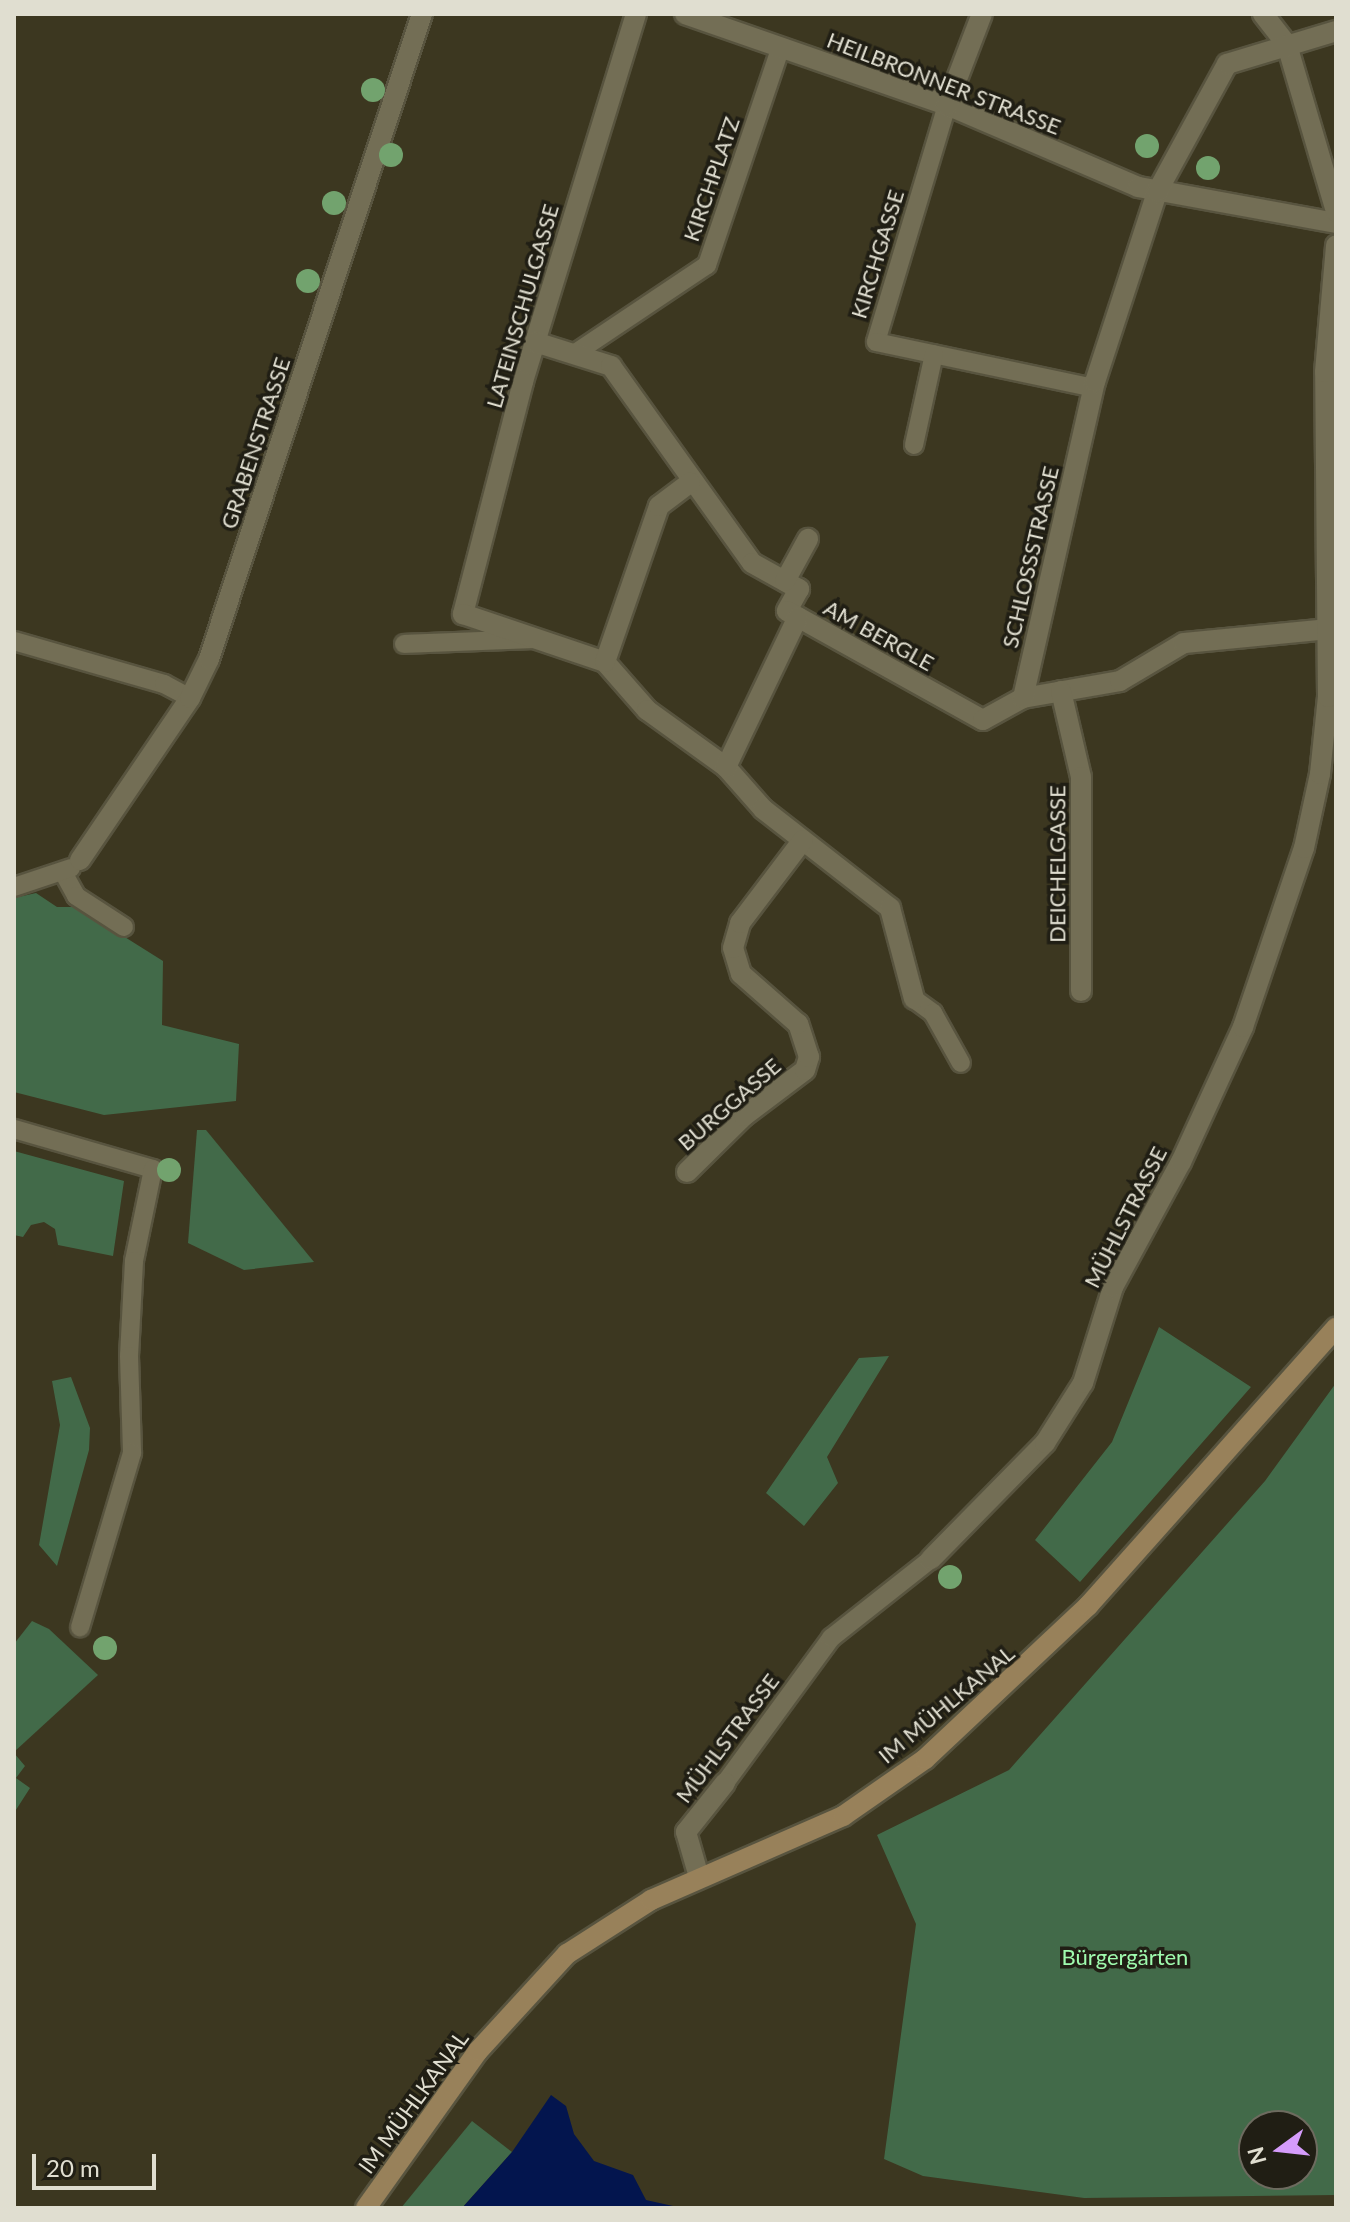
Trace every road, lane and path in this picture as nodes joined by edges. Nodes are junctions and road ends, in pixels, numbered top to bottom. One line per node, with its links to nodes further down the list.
1 (422, 14): 30 (street, GRABENSTRASSE)
2 (636, 14): 14 (street, LATEINSCHULGASSE)
3 (685, 14): 8 (street, HEILBRONNER STRASSE)
4 (982, 14): 9 (street)
5 (1263, 14): 7 (street)
6 (1336, 31): 7 (street, SCHLOSSSTRASSE)
7 (1287, 45): 10 (street, SCHLOSSSTRASSE); 11 (street)
8 (781, 47): 9 (street, HEILBRONNER STRASSE); 15 (lane, KIRCHPLATZ)
9 (947, 105): 10 (street, HEILBRONNER STRASSE); 16 (lane, KIRCHGASSE)
10 (1147, 190): 12 (street, HEILBRONNER STRASSE); 17 (street, SCHLOSSSTRASSE)
11 (1336, 212)
12 (1336, 223)
13 (1336, 245): 22 (street, MÜHLSTRASSE)
14 (535, 342): 15 (street); 25 (street, LATEINSCHULGASSE)
15 (574, 354): 19 (street)
16 (934, 354): 17 (lane, KIRCHGASSE); 18 (lane)
17 (1095, 385): 31 (street, SCHLOSSSTRASSE)
18 (914, 445)
19 (690, 483): 21 (street); 28 (street)
20 (808, 539): 21 (street)
21 (785, 581): 23 (street, AM BERGLE)
22 (1333, 605): 24 (street, MÜHLSTRASSE)
23 (798, 617): 31 (street, AM BERGLE); 32 (street)
24 (1329, 629): 29 (street); 44 (street, MÜHLSTRASSE)
25 (539, 639): 27 (lane); 28 (street)
26 (14, 641): 30 (lane)
27 (404, 644)
28 (605, 662): 32 (street)
29 (1061, 691): 31 (street); 38 (street, DEICHELGASSE)
30 (190, 698): 34 (street, GRABENSTRASSE)
31 (1023, 698)
32 (726, 767): 33 (street)
33 (803, 840): 39 (street); 42 (street, BURGGASSE)
34 (80, 860): 35 (lane)
35 (64, 874): 36 (lane); 37 (lane)
36 (14, 887)
37 (124, 927)
38 (1081, 991)
39 (914, 999): 40 (lane)
40 (961, 1063)
41 (14, 1129): 45 (lane)
42 (687, 1172)
43 (1336, 1328): 47 (street, IM MÜHLKANAL)
44 (931, 1559): 46 (lane, MÜHLSTRASSE)
45 (80, 1627)
46 (725, 1783): 47 (street, MÜHLSTRASSE)
47 (699, 1877): 48 (street, IM MÜHLKANAL)
48 (366, 2208)

